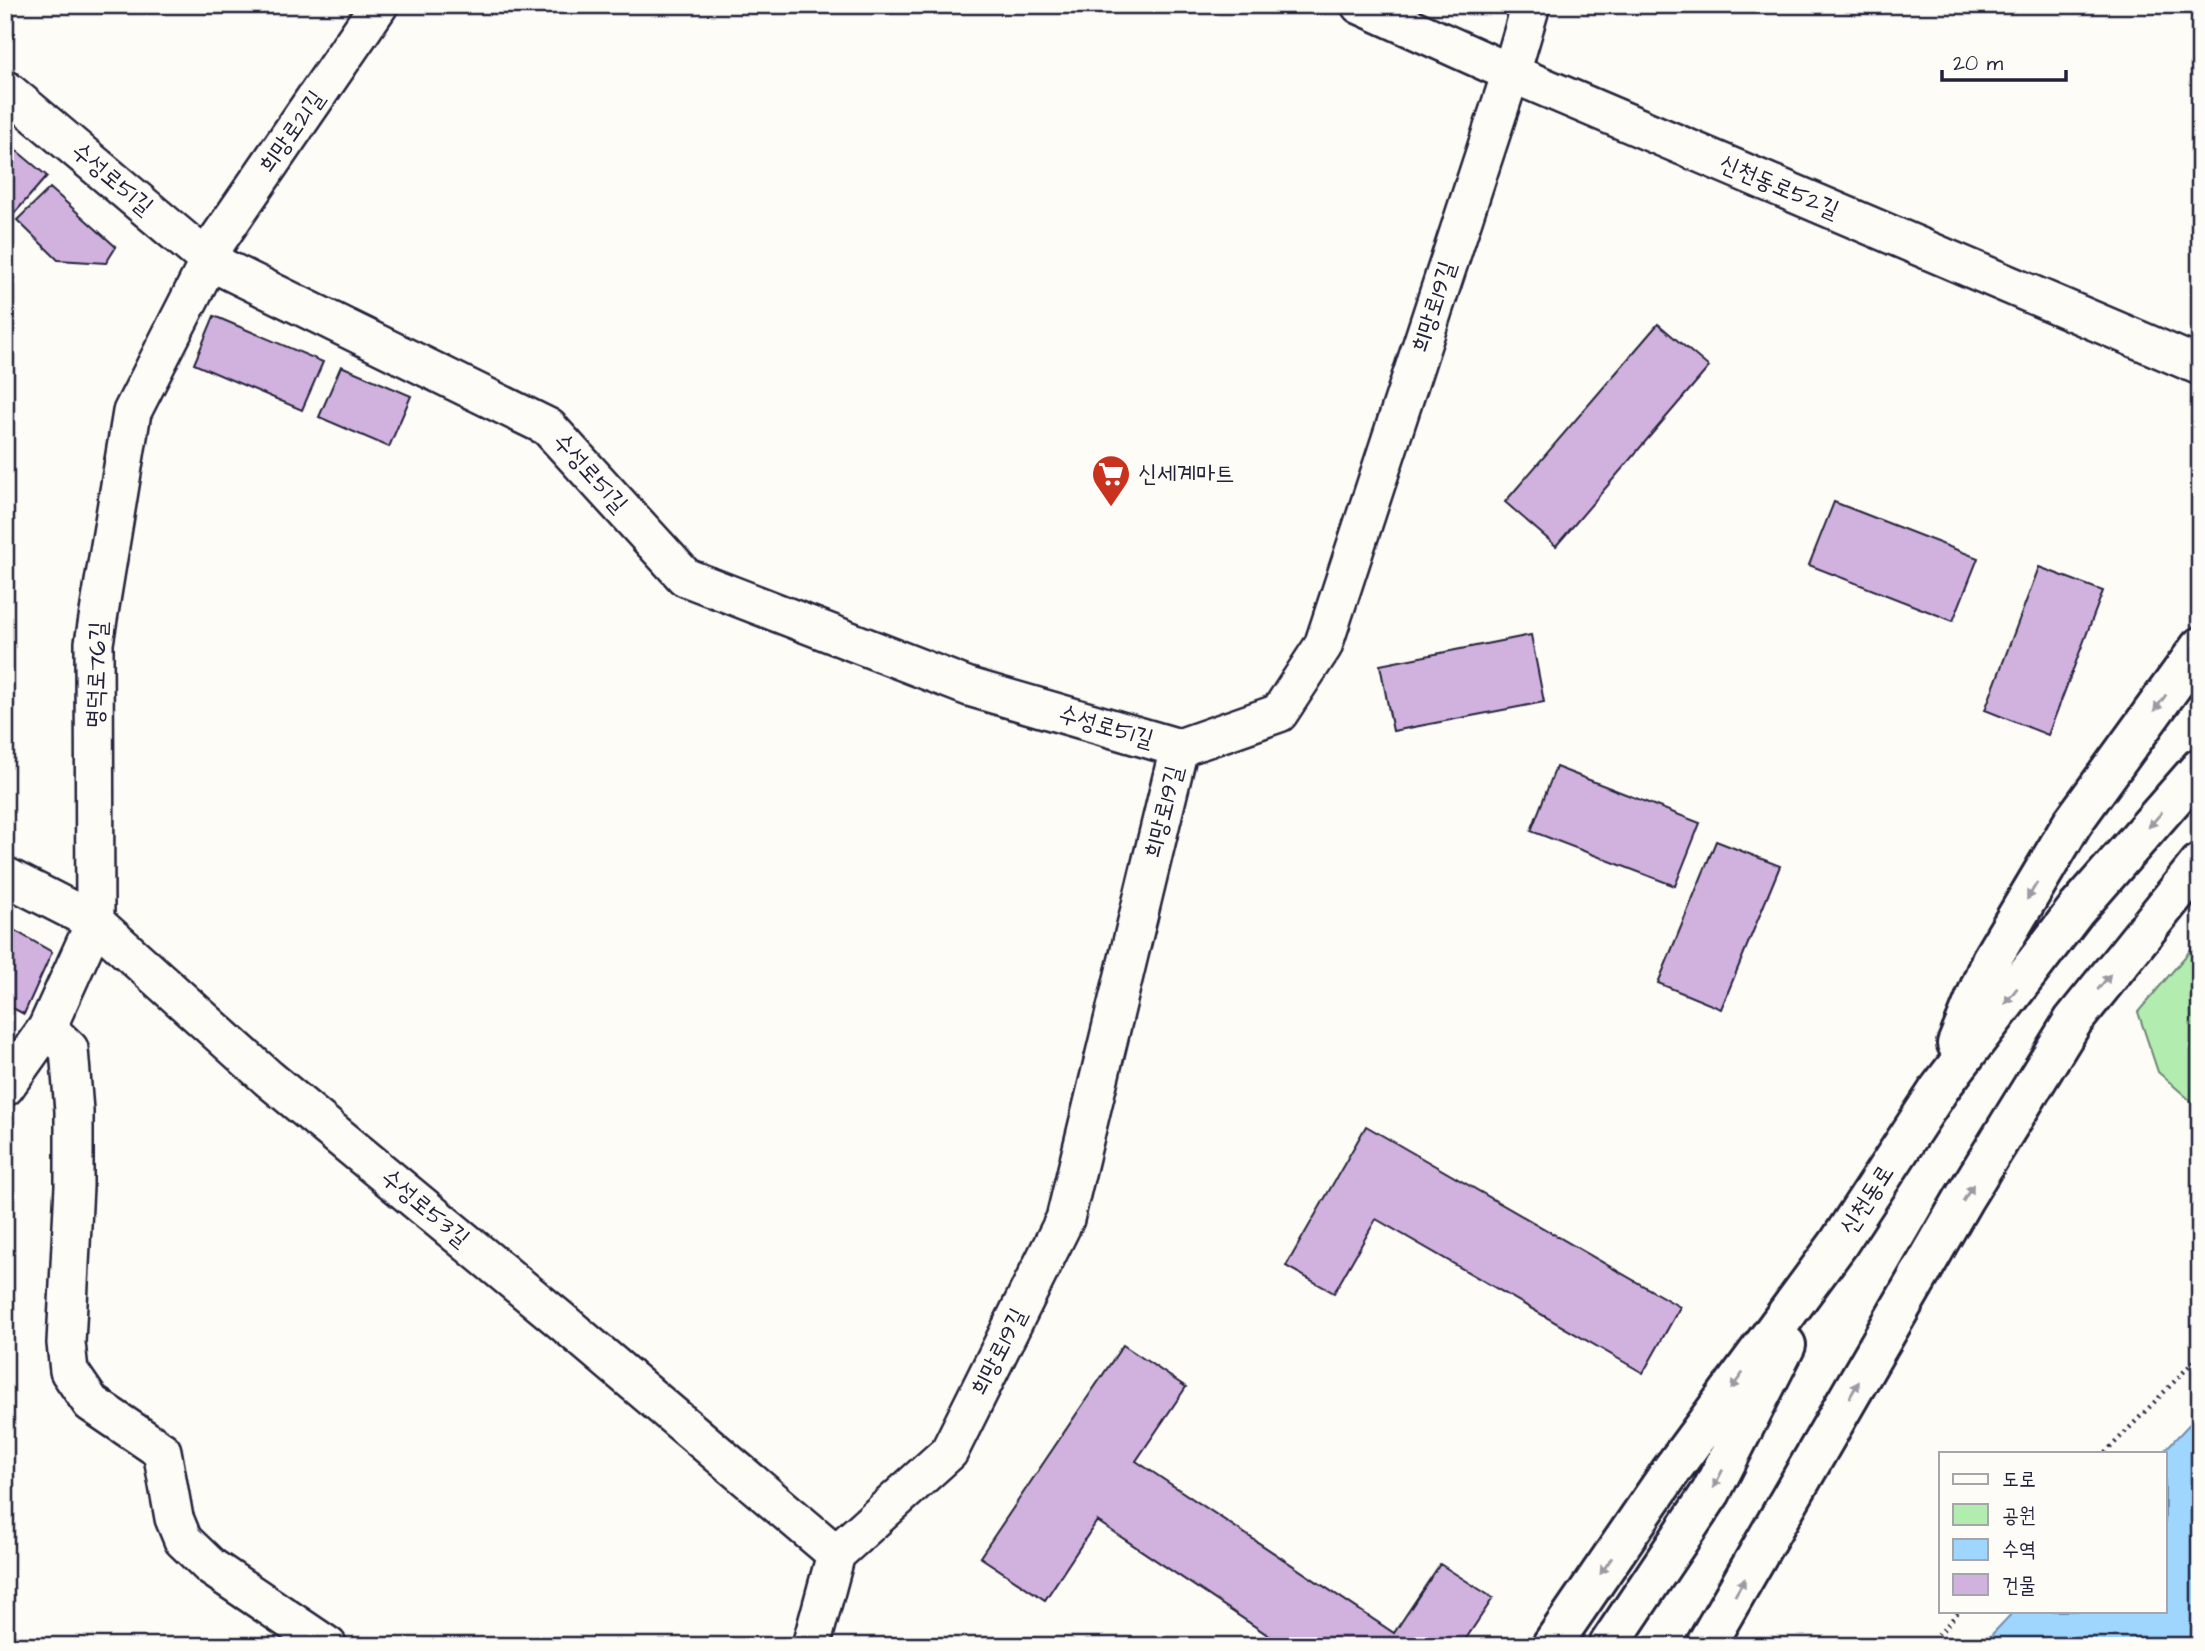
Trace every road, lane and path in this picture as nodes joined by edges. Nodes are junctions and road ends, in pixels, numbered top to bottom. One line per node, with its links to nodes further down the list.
1 (379, 5): 6 (street, 희망로21길)
2 (1360, 5): 4 (street, 신천동로52길)
3 (1531, 5): 4 (street, 희망로19길)
4 (1511, 72): 7 (street, 신천동로52길); 9 (street, 희망로19길)
5 (5, 89): 6 (street, 수성로51길)
6 (209, 261): 9 (street, 수성로51길); 13 (street, 명덕로76길)
7 (2200, 366)
8 (2200, 648): 16 (main road, one-way to 16)
9 (1179, 748): 20 (street, 희망로19길)
10 (2200, 768): 16 (main road, 신천동로, one-way to 16)
11 (2200, 863): 26 (main road, one-way to 11)
12 (5, 876): 13 (street, 수성로53길)
13 (95, 922): 14 (street, 명덕로76길); 20 (street, 수성로53길)
14 (47, 1028): 15 (street, 명덕로76길); 22 (street)
15 (5, 1087)
16 (1940, 1088): 17 (main road, 신천동로)
17 (1838, 1244): 24 (main road, 신천동로, one-way to 24); 25 (main road, one-way to 25)
18 (2200, 1355): 19 (path)
19 (2106, 1452)
20 (836, 1554): 23 (street)
21 (1958, 1612): 27 (path)
22 (328, 1646)
23 (811, 1646)
24 (1551, 1646)
25 (1608, 1646)
26 (1705, 1646)
27 (1929, 1646)

